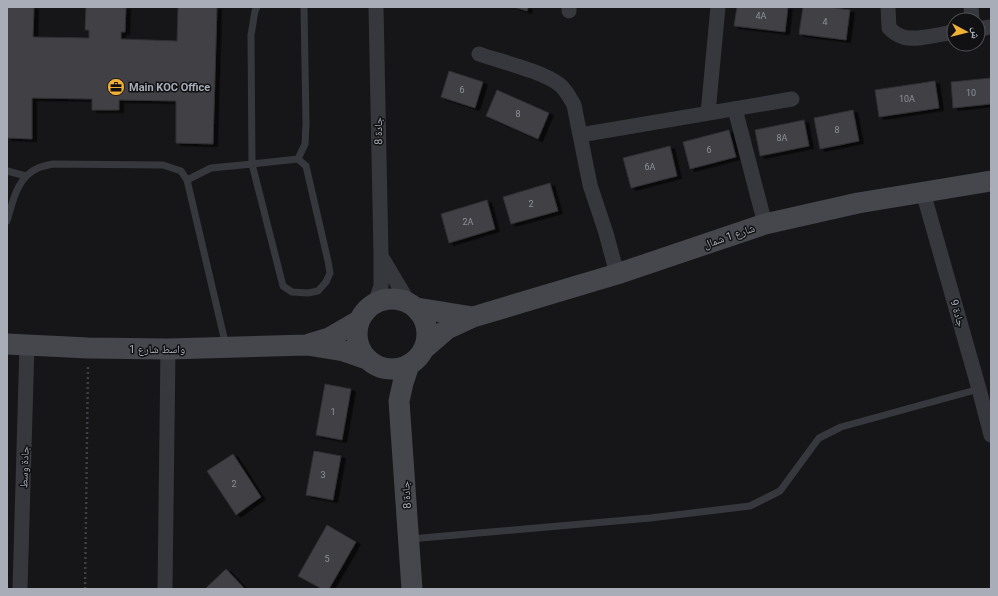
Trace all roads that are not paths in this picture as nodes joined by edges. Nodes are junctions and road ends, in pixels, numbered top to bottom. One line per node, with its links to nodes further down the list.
1 (257, 7): 13 (lane)
2 (304, 7): 12 (lane)
3 (376, 7): 21 (street, جادة 8)
4 (718, 7): 10 (street)
5 (888, 7): 6 (street)
6 (946, 33)
7 (480, 54): 11 (street)
8 (792, 99): 9 (street)
9 (735, 108): 10 (street); 20 (street)
10 (708, 113): 11 (street)
11 (580, 135): 22 (street)
12 (298, 159): 13 (lane); 13 (lane)
13 (252, 164): 16 (lane)
14 (7, 171): 15 (lane)
15 (26, 176): 16 (lane); 19 (lane)
16 (187, 180): 29 (lane)
17 (991, 181): 18 (main road, شارع 1 شمال)
18 (923, 192): 20 (main road, شارع 1 شمال); 34 (street, جادة 9)
19 (7, 221)
20 (765, 224): 22 (main road, شارع 1 شمال)
21 (381, 255): 23 (street, جادة 8); 24 (street, جادة 8)
22 (617, 274): 25 (main road, شارع 1 شمال)
23 (375, 304): 24 (main road); 26 (main road)
24 (413, 306): 25 (main road, شارع 1 شمال); 30 (main road)
25 (473, 317): 30 (main road, شارع 1 شمال)
26 (360, 320): 28 (main road, واسط شارع 1); 32 (main road)
27 (17, 345): 31 (main road, واسط شارع 1); 38 (street, جادة وسط)
28 (307, 345): 29 (main road, واسط شارع 1); 32 (main road, واسط شارع 1)
29 (226, 348): 31 (main road, واسط شارع 1)
30 (425, 348): 33 (main road)
31 (168, 349): 39 (street)
32 (374, 363): 33 (main road); 35 (main road, جادة 8)
33 (409, 366): 35 (main road, جادة 8)
34 (980, 389): 36 (street, جادة 9); 37 (lane)
35 (399, 401): 37 (main road, جادة 8)
36 (991, 435)
37 (410, 539): 40 (main road, جادة 8)
38 (20, 589)
39 (165, 589)
40 (412, 589)

